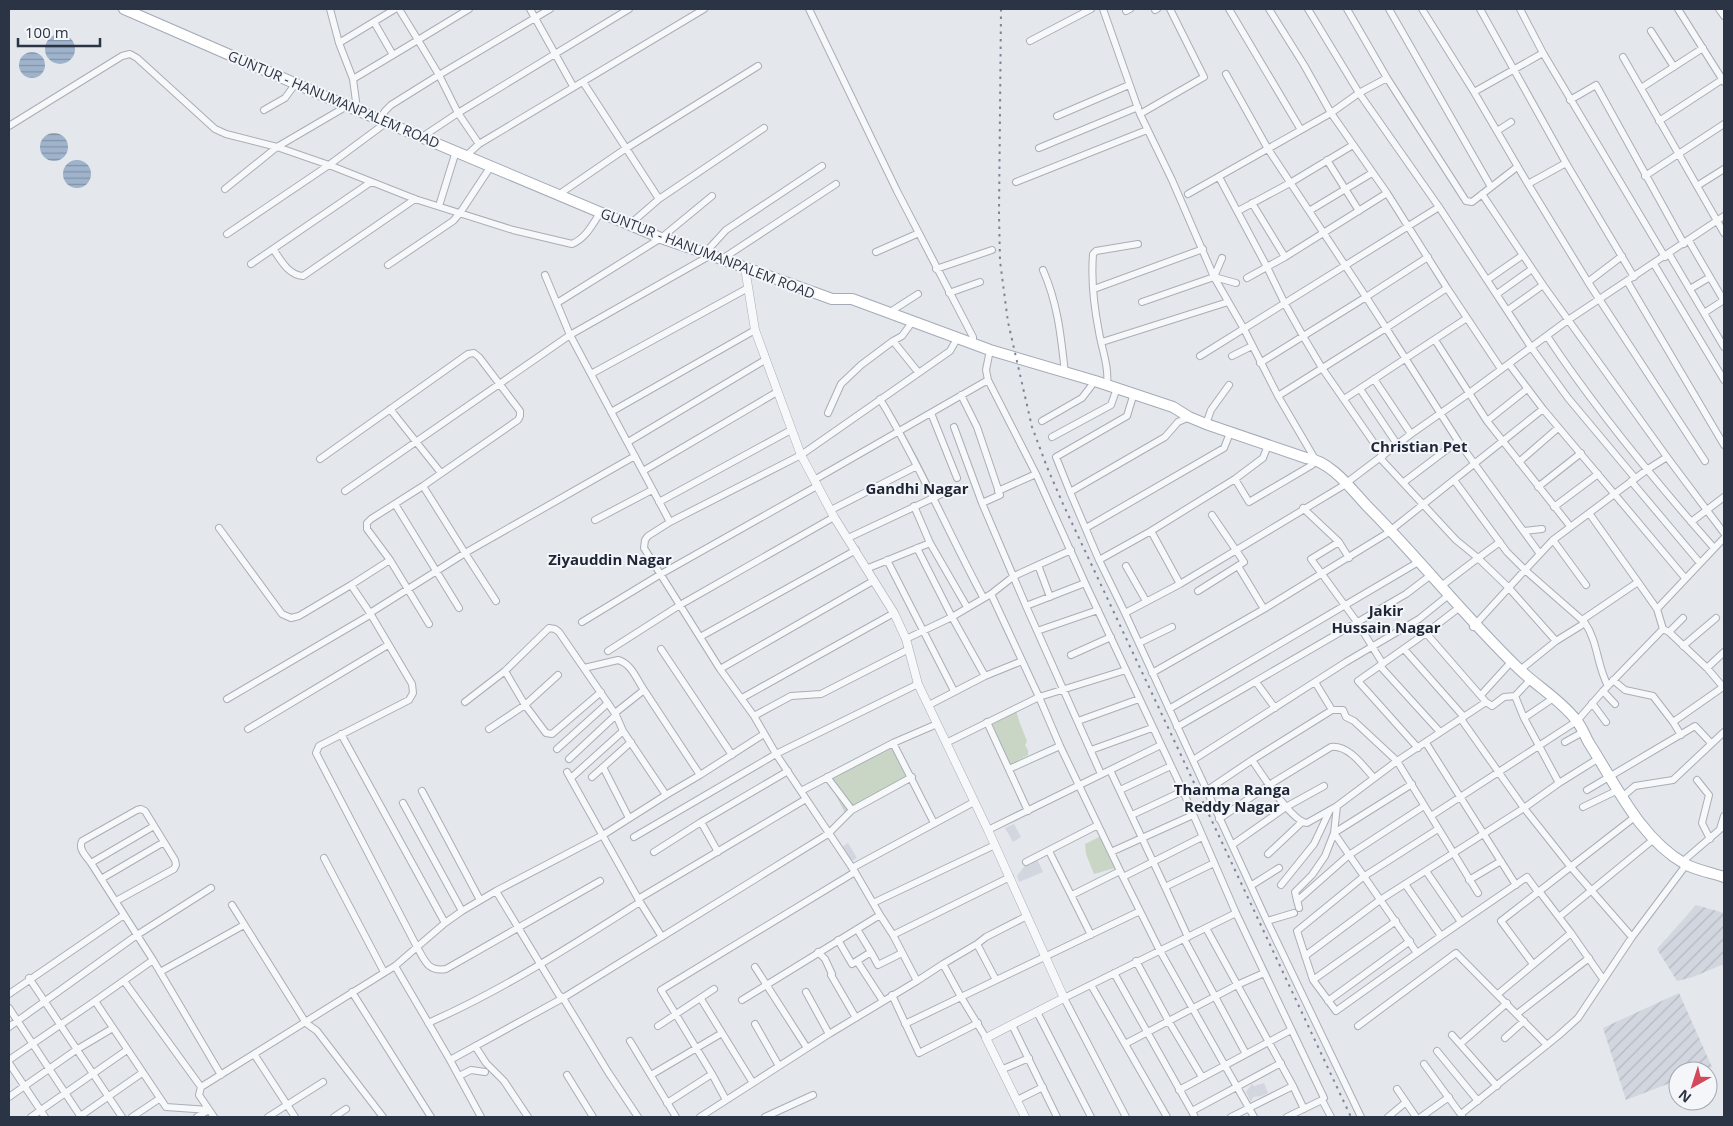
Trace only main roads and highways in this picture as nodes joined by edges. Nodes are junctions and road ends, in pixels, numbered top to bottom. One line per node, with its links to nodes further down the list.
1 (125, 9): 2 (main road, GUNTUR - HANUMANPALEM ROAD)
2 (1389, 532): 3 (main road, GUNTUR - HANUMANPALEM ROAD); 3 (main road, GUNTUR - HANUMANPALEM ROAD)
3 (1439, 588): 4 (main road, GUNTUR - HANUMANPALEM ROAD); 4 (main road, GUNTUR - HANUMANPALEM ROAD)
4 (1474, 627): 5 (main road, GUNTUR - HANUMANPALEM ROAD)
5 (1724, 877)

